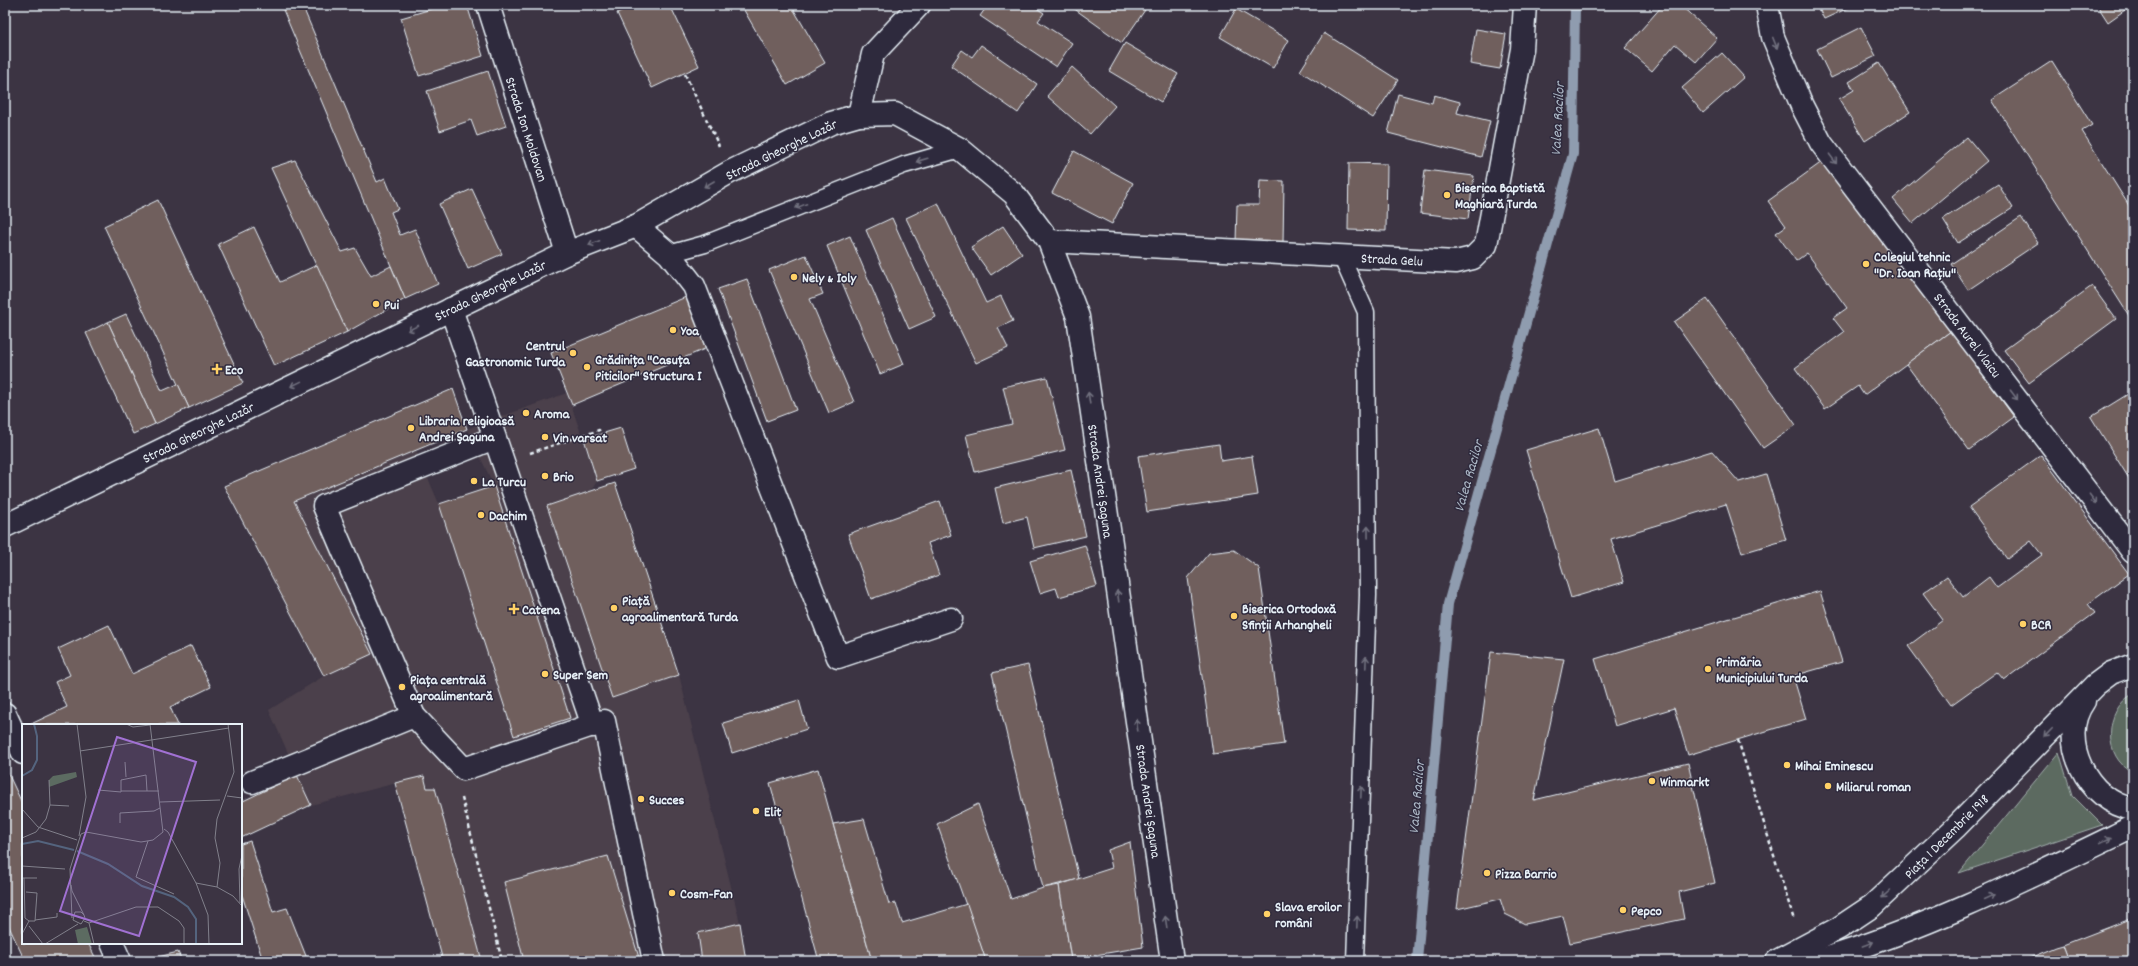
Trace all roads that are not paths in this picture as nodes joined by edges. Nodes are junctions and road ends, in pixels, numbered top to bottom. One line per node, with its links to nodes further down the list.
1 (488, 5): 9 (street, Strada Ion Moldovan)
2 (919, 5): 5 (street)
3 (1525, 5): 11 (street, Strada Gelu)
4 (1767, 5): 15 (street, Strada Aurel Vlaicu, one-way to 15)
5 (859, 115): 6 (street, Strada Andrei Șaguna); 7 (street, Strada Gheorghe Lazăr, one-way to 7)
6 (960, 149): 8 (street, Strada Andrei Șaguna); 10 (lane, one-way to 10)
7 (636, 226): 9 (street, Strada Gheorghe Lazăr, one-way to 9); 10 (street)
8 (1048, 241): 11 (street, Strada Gelu); 30 (street, Strada Andrei Șaguna, one-way to 8)
9 (567, 253): 12 (street, Strada Gheorghe Lazăr)
10 (669, 254): 16 (street)
11 (1341, 256): 31 (lane, one-way to 11)
12 (451, 309): 13 (street); 14 (street, Strada Gheorghe Lazăr, one-way to 14)
13 (494, 438): 20 (street); 21 (street)
14 (5, 526)
15 (2133, 552)
16 (951, 619)
17 (2133, 664): 18 (street, Piața 1 Decembrie 1918)
18 (2095, 685): 24 (street, Piața 1 Decembrie 1918); 27 (street, Piața 1 Decembrie 1918, one-way to 27)
19 (5, 714): 22 (street)
20 (414, 716): 21 (street); 23 (street)
21 (593, 726): 29 (street)
22 (22, 751)
23 (252, 782)
24 (2133, 809)
25 (2133, 827): 27 (street, Piața 1 Decembrie 1918, one-way to 25)
26 (112, 944): 28 (street)
27 (1810, 954): 32 (street, Piața 1 Decembrie 1918)
28 (120, 961)
29 (654, 961)
30 (1172, 961)
31 (1355, 961)
32 (1777, 961)

